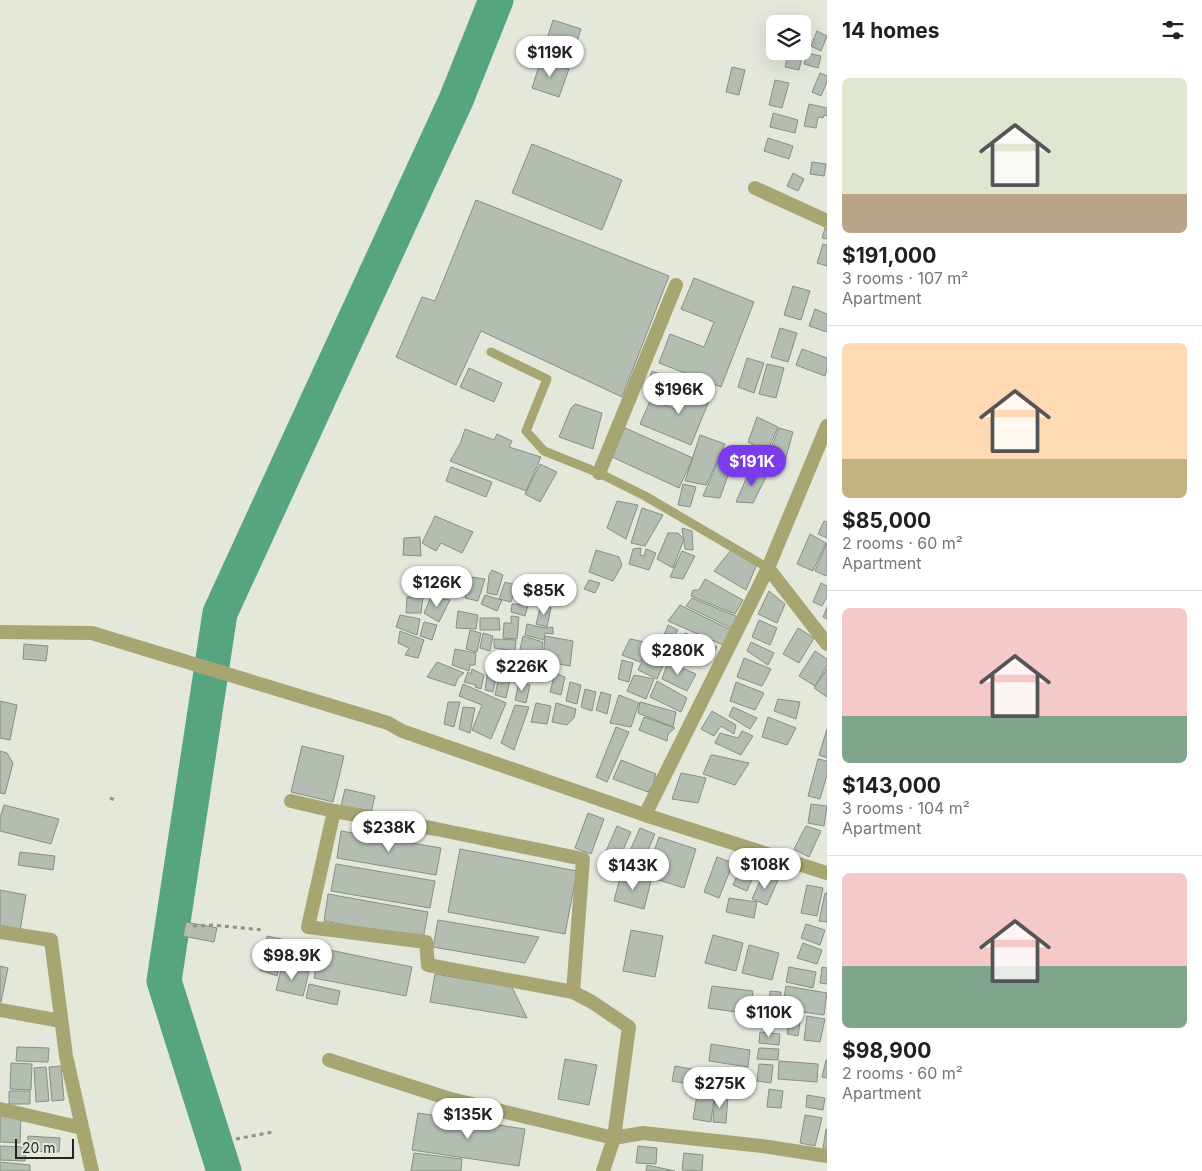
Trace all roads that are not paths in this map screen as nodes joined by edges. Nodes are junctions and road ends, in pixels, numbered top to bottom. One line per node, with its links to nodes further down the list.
1 (755, 188): 2 (street)
2 (827, 221)
3 (676, 285): 6 (street)
4 (491, 352): 6 (lane)
5 (827, 426): 7 (street)
6 (599, 473): 7 (lane)
7 (768, 568): 9 (street); 12 (street)
8 (0, 632): 12 (street)
9 (827, 644)
10 (291, 801): 11 (street)
11 (334, 811): 15 (street); 15 (street)
12 (645, 815): 13 (street)
13 (827, 873)
14 (0, 932): 17 (street)
15 (574, 992): 21 (street)
16 (0, 1010): 17 (street)
17 (61, 1021): 20 (street)
18 (329, 1060): 21 (street)
19 (0, 1109): 20 (street)
20 (82, 1128): 23 (street)
21 (614, 1138): 22 (street); 24 (street)
22 (827, 1156)
23 (92, 1171)
24 (603, 1171)

